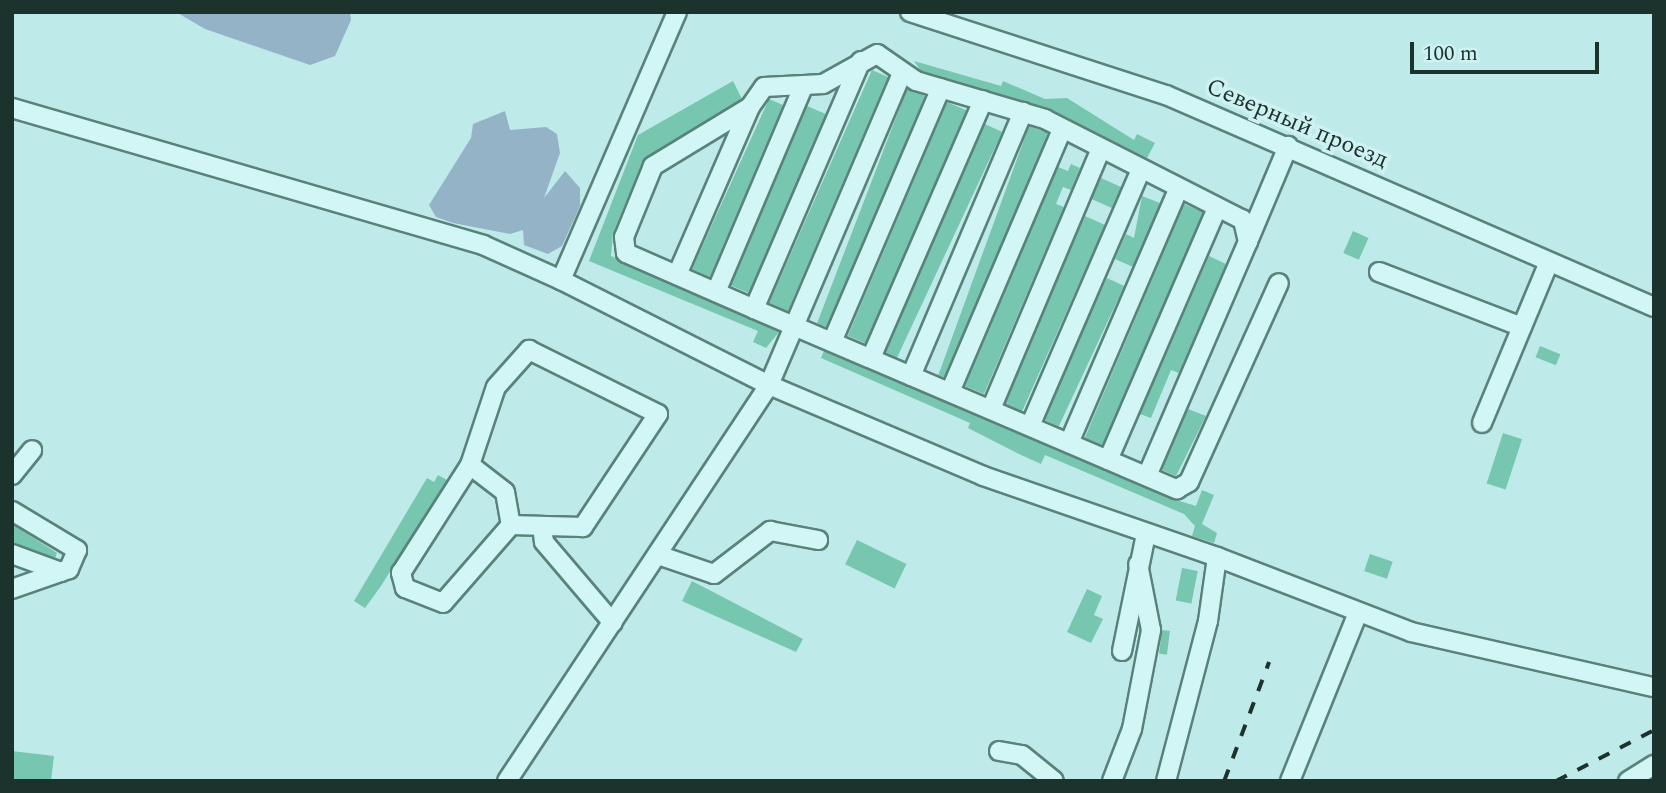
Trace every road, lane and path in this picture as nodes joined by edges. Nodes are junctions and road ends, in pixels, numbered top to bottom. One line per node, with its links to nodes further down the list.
1 (677, 12): 21 (street)
2 (910, 12): 12 (street, Северный проезд)
3 (861, 60): 4 (street); 5 (street); 25 (street)
4 (901, 75): 6 (street); 26 (street)
5 (803, 87): 8 (street); 23 (street)
6 (941, 88): 7 (street); 28 (street)
7 (983, 100): 10 (street); 29 (street)
8 (750, 107): 20 (street); 20 (street)
9 (12, 108): 21 (street)
10 (1023, 112): 11 (street); 30 (street)
11 (1062, 129): 13 (street); 32 (street)
12 (1288, 146): 17 (street); 18 (street, Северный проезд)
13 (1100, 151): 14 (street); 33 (street)
14 (1140, 172): 15 (street); 35 (street)
15 (1178, 190): 16 (street); 36 (street)
16 (1217, 208): 17 (street); 38 (street)
17 (1248, 242): 41 (street)
18 (1549, 262): 24 (street, Северный проезд); 27 (street)
19 (1379, 272): 27 (street)
20 (677, 275): 23 (street)
21 (561, 280): 31 (street)
22 (1279, 283): 41 (street)
23 (716, 292): 25 (street)
24 (1654, 307)
25 (754, 309): 26 (street)
26 (794, 326): 28 (street); 31 (street)
27 (1522, 327): 34 (street)
28 (832, 342): 29 (street)
29 (871, 358): 30 (street)
30 (911, 376): 32 (street)
31 (769, 385): 45 (street); 48 (street)
32 (950, 392): 33 (street)
33 (991, 410): 35 (street)
34 (1482, 423)
35 (1030, 426): 36 (street)
36 (1069, 443): 38 (street)
37 (32, 450): 40 (street)
38 (1108, 460): 41 (street)
39 (470, 465): 43 (street); 43 (street); 44 (street)
40 (13, 473)
41 (1147, 477)
42 (12, 511): 51 (street)
43 (512, 525): 44 (street)
44 (542, 526): 54 (street)
45 (1146, 534): 49 (street); 50 (street)
46 (818, 540): 48 (street)
47 (12, 555): 51 (street); 52 (street)
48 (658, 555): 54 (street)
49 (1217, 557): 53 (street); 62 (street)
50 (1138, 564): 55 (street); 61 (street)
51 (61, 572): 52 (street)
52 (12, 588)
53 (1357, 615): 56 (street); 63 (street)
54 (613, 623): 59 (street)
55 (1122, 651)
56 (1654, 687)
57 (999, 751): 60 (street)
58 (1654, 765): 64 (street)
59 (507, 781)
60 (1054, 781)
61 (1112, 781)
62 (1166, 781)
63 (1290, 781)
64 (1628, 781)

